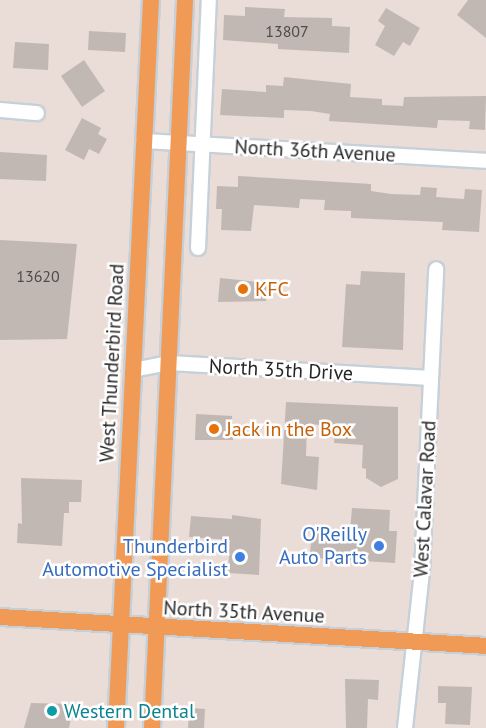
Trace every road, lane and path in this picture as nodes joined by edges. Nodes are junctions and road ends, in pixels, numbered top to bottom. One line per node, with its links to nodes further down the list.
1 (151, 0): 6 (main road, West Thunderbird Road)
2 (185, 0): 7 (main road)
3 (209, 0): 8 (street)
4 (0, 110): 5 (street)
5 (36, 113)
6 (143, 141): 7 (street, North 36th Avenue); 13 (main road, West Thunderbird Road)
7 (180, 143): 8 (street, North 36th Avenue); 12 (main road)
8 (203, 144): 9 (street, North 36th Avenue); 10 (street)
9 (486, 161)
10 (198, 248)
11 (436, 269): 14 (street, West Calavar Road)
12 (169, 363): 13 (street, North 35th Drive); 14 (street, North 35th Drive); 17 (main road)
13 (132, 370): 16 (main road, West Thunderbird Road)
14 (431, 378): 18 (street, West Calavar Road)
15 (0, 617): 16 (main road, North 35th Avenue)
16 (121, 627): 17 (main road, North 35th Avenue); 20 (main road, West Thunderbird Road)
17 (158, 629): 18 (main road, North 35th Avenue); 21 (main road)
18 (414, 642): 19 (main road, North 35th Avenue); 22 (street, West Calavar Road)
19 (486, 646)
20 (116, 728)
21 (152, 728)
22 (405, 728)

